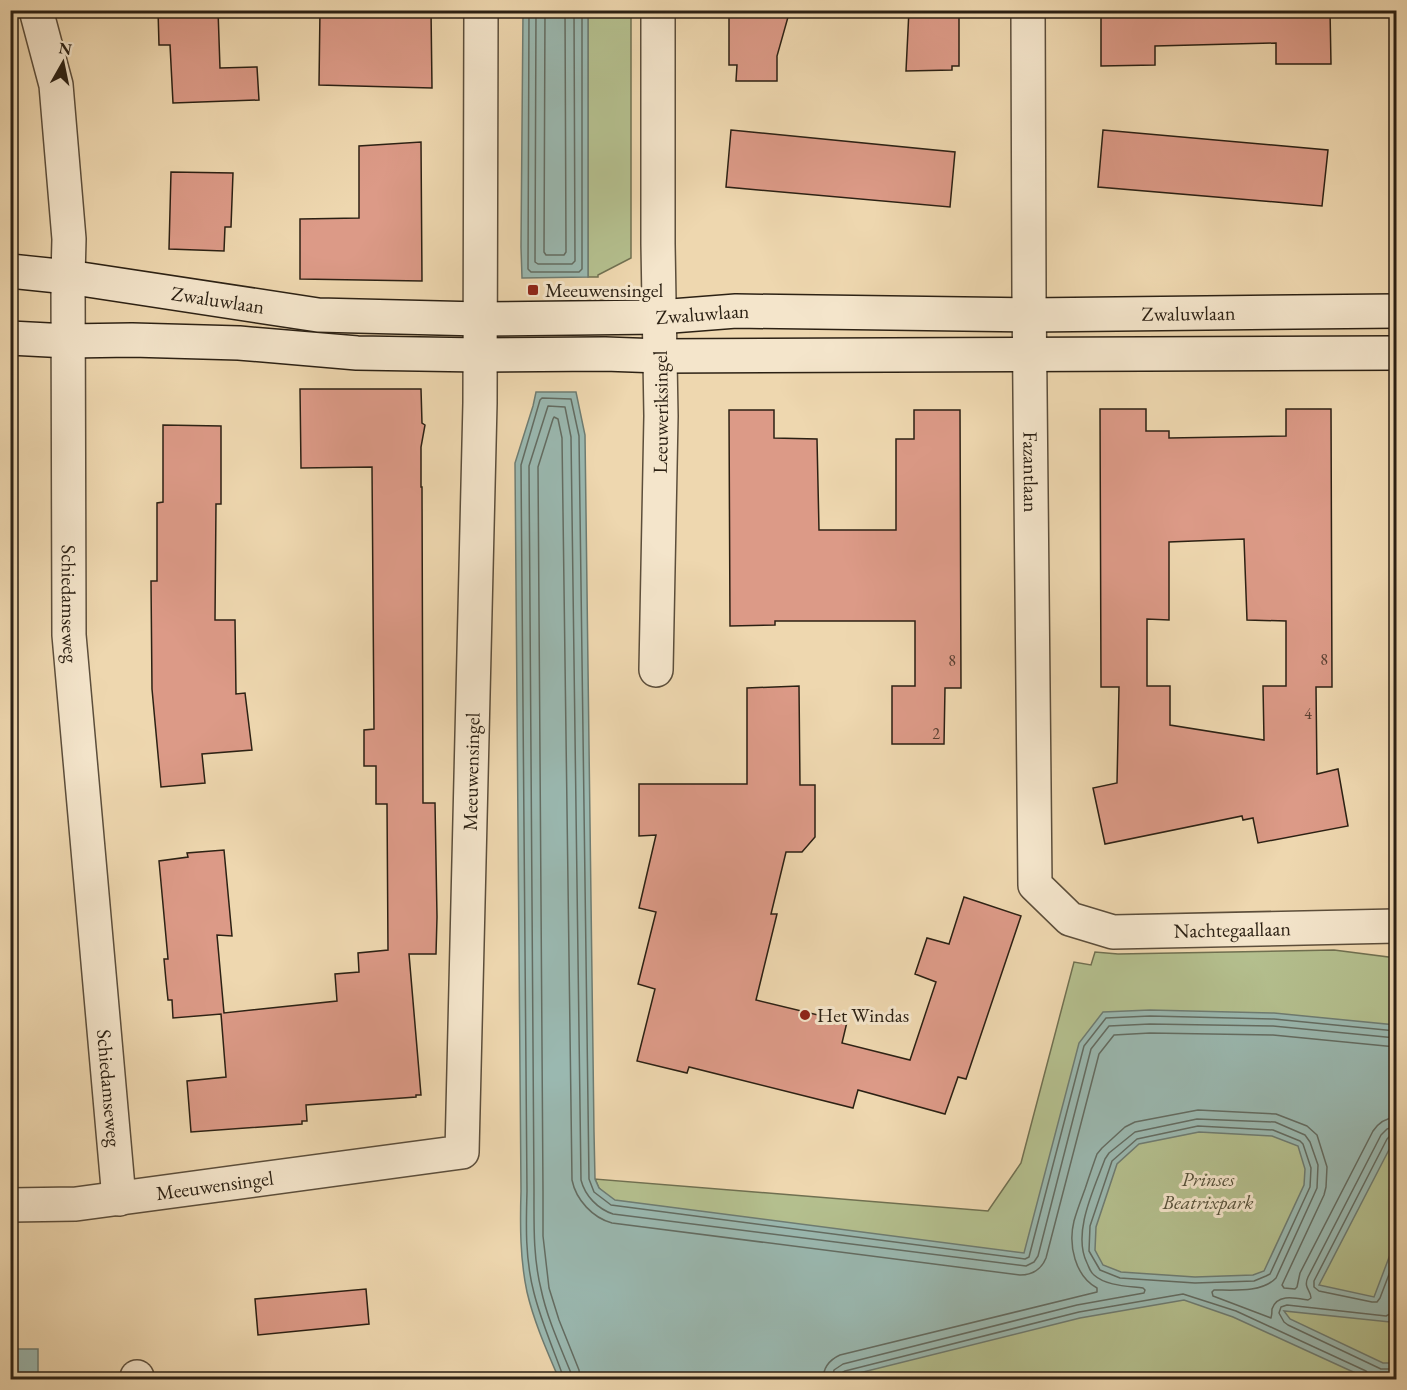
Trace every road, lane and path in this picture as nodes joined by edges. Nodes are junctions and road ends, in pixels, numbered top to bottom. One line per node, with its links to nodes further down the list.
1 (36, 10): 6 (street, Schiedamseweg)
2 (481, 10): 10 (street, Meeuwensingel)
3 (658, 10): 9 (street, Leeuweriksingel)
4 (1028, 10): 8 (street, Fazantlaan)
5 (10, 272): 6 (street, Zwaluwlaan)
6 (68, 277): 10 (street, Zwaluwlaan); 12 (street, Schiedamseweg)
7 (1396, 312): 8 (street, Zwaluwlaan)
8 (1029, 315): 9 (street, Zwaluwlaan); 14 (street, Fazantlaan)
9 (659, 317): 10 (street, Zwaluwlaan); 16 (street, Leeuweriksingel)
10 (480, 319): 15 (street, Meeuwensingel)
11 (10, 338): 12 (street, Zwaluwlaan)
12 (68, 341): 15 (street, Zwaluwlaan); 20 (street, Schiedamseweg)
13 (1396, 353): 14 (street, Zwaluwlaan)
14 (1029, 354): 16 (street, Zwaluwlaan); 18 (street, Fazantlaan)
15 (480, 355): 16 (street, Zwaluwlaan); 20 (street, Meeuwensingel)
16 (660, 356): 17 (street, Leeuweriksingel)
17 (656, 670)
18 (1070, 919): 19 (street, Nachtegaallaan)
19 (1396, 926)
20 (119, 1199): 21 (street)
21 (10, 1205)

